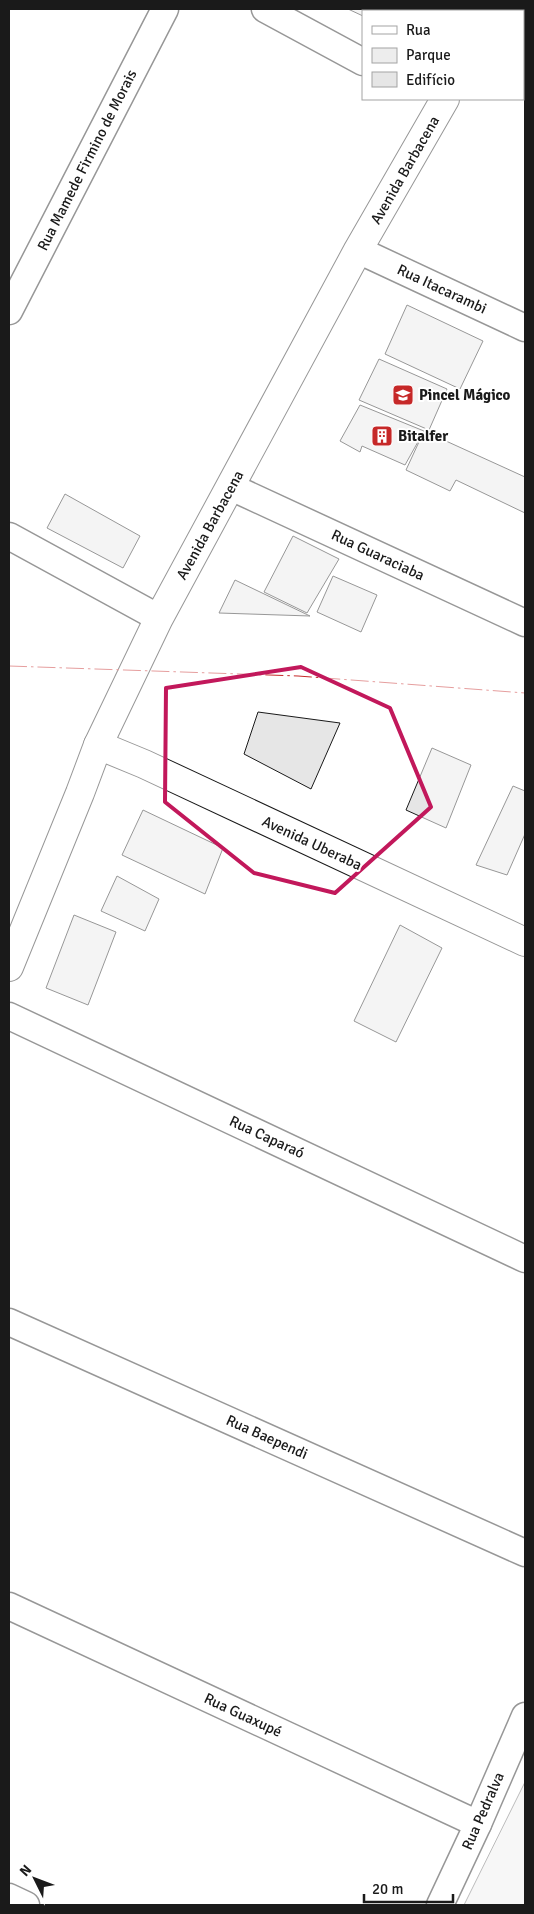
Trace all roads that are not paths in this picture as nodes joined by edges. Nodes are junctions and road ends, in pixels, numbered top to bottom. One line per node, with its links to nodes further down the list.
1 (164, 9): 6 (street, Rua Mamede Firmino de Morais)
2 (265, 9): 3 (street)
3 (362, 61)
4 (440, 101): 5 (main road, Avenida Barbacena)
5 (358, 250): 7 (street, Rua Itacarambi); 8 (main road, Avenida Barbacena)
6 (9, 311)
7 (525, 328)
8 (231, 487): 10 (main road, Avenida Barbacena); 11 (street, Rua Guaraciaba)
9 (9, 536): 10 (street)
10 (159, 618): 12 (main road, Avenida Barbacena)
11 (525, 623)
12 (98, 745): 13 (main road, Avenida Uberaba); 14 (main road, Avenida Barbacena)
13 (525, 942)
14 (9, 967)
15 (9, 1016): 16 (street, Rua Caparaó)
16 (525, 1259)
17 (9, 1322): 18 (street, Rua Baependi)
18 (525, 1553)
19 (9, 1606): 21 (street, Rua Guaxupé)
20 (525, 1716): 21 (street, Rua Pedralva)
21 (478, 1824): 24 (street, Rua Pedralva)
22 (9, 1897): 23 (street)
23 (26, 1905)
24 (440, 1905)

